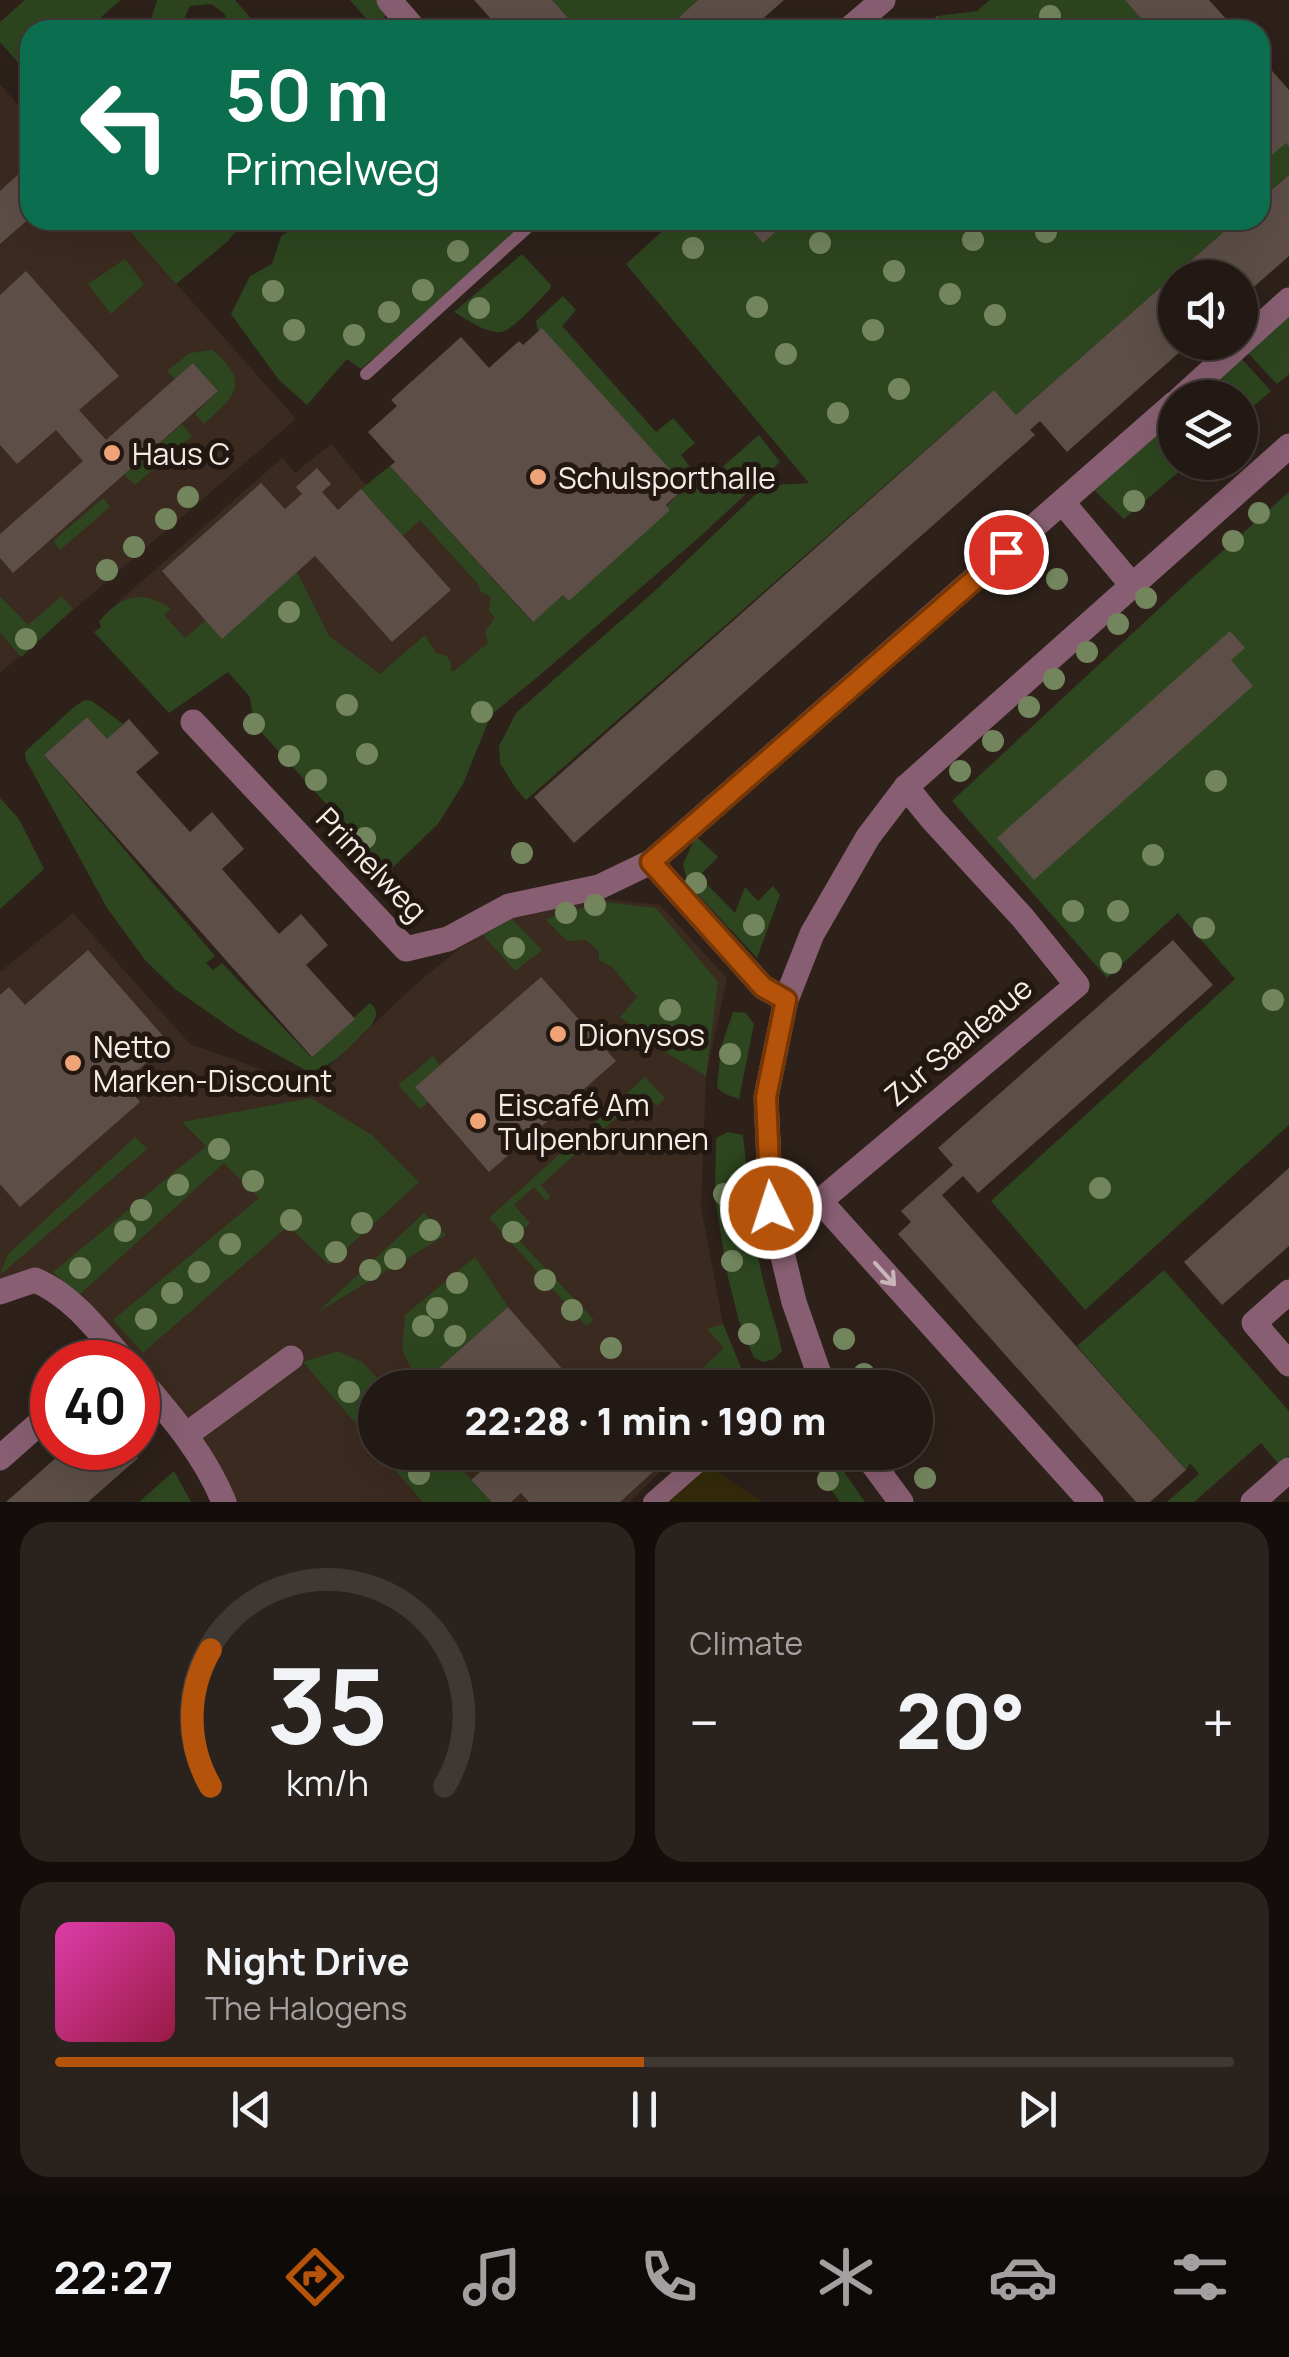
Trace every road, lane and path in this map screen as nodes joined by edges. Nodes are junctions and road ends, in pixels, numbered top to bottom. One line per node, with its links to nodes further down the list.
1 (389, 0): 3 (street)
2 (883, 0): 4 (street)
3 (406, 20)
4 (860, 20)
5 (525, 230): 7 (lane)
6 (1289, 300): 8 (street)
7 (366, 374)
8 (1201, 380)
9 (1158, 418): 11 (street, Primelweg)
10 (1289, 446): 12 (street)
11 (1063, 503): 12 (street); 15 (street, Primelweg)
12 (1132, 585): 14 (street)
13 (193, 722): 15 (street, Primelweg)
14 (906, 787): 16 (street); 17 (street, Zur Saaleaue)
15 (651, 862): 16 (street)
16 (786, 1000): 18 (street)
17 (820, 1202): 18 (street); 35 (street, one-way to 35)
18 (771, 1208): 24 (street)
19 (0, 1292): 21 (street)
20 (1289, 1292): 23 (street)
21 (102, 1340)
22 (291, 1358): 27 (street)
23 (1289, 1364)
24 (818, 1370)
25 (160, 1402): 27 (street)
26 (30, 1431): 28 (street)
27 (186, 1435): 32 (street)
28 (0, 1458)
29 (690, 1470): 33 (street)
30 (877, 1470): 34 (street)
31 (1289, 1470): 36 (street)
32 (224, 1502)
33 (654, 1502)
34 (901, 1502)
35 (1091, 1502)
36 (1252, 1502)

